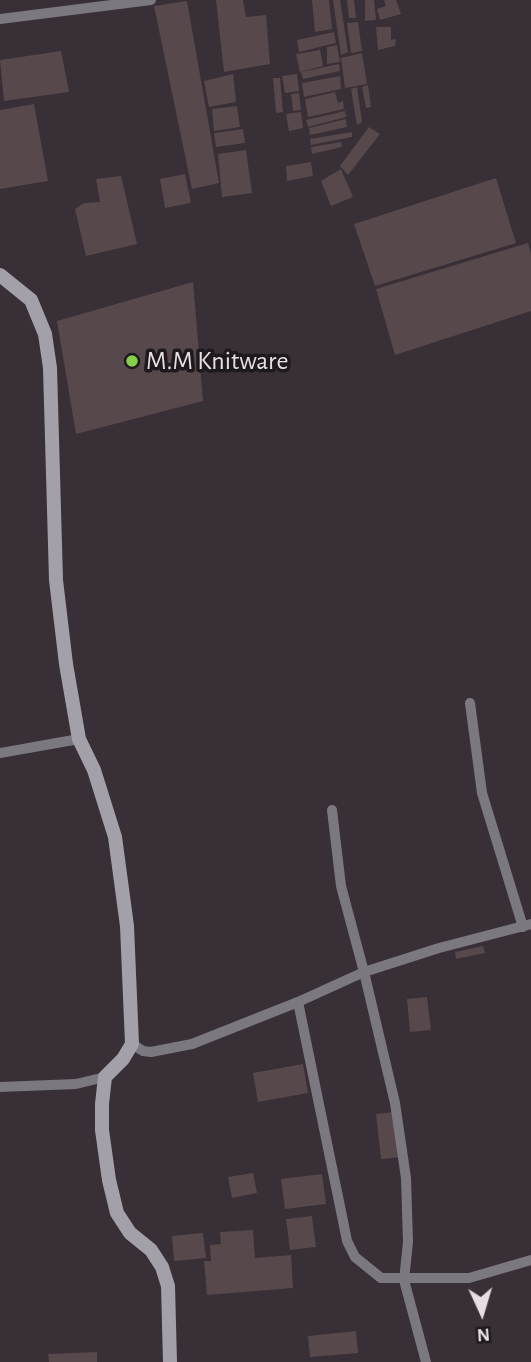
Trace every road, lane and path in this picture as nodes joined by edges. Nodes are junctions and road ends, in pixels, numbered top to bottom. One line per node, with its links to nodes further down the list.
1 (151, 0): 2 (street)
2 (0, 19)
3 (0, 275): 5 (street)
4 (470, 703): 8 (street)
5 (79, 738): 6 (street); 11 (street)
6 (0, 753)
7 (332, 810): 9 (street)
8 (527, 926): 9 (street)
9 (364, 972): 10 (street); 15 (street)
10 (299, 1002): 11 (street); 15 (street)
11 (132, 1044): 12 (street)
12 (105, 1077): 13 (street); 16 (street)
13 (0, 1087)
14 (531, 1260): 15 (street)
15 (404, 1280): 17 (street)
16 (170, 1362)
17 (426, 1362)

